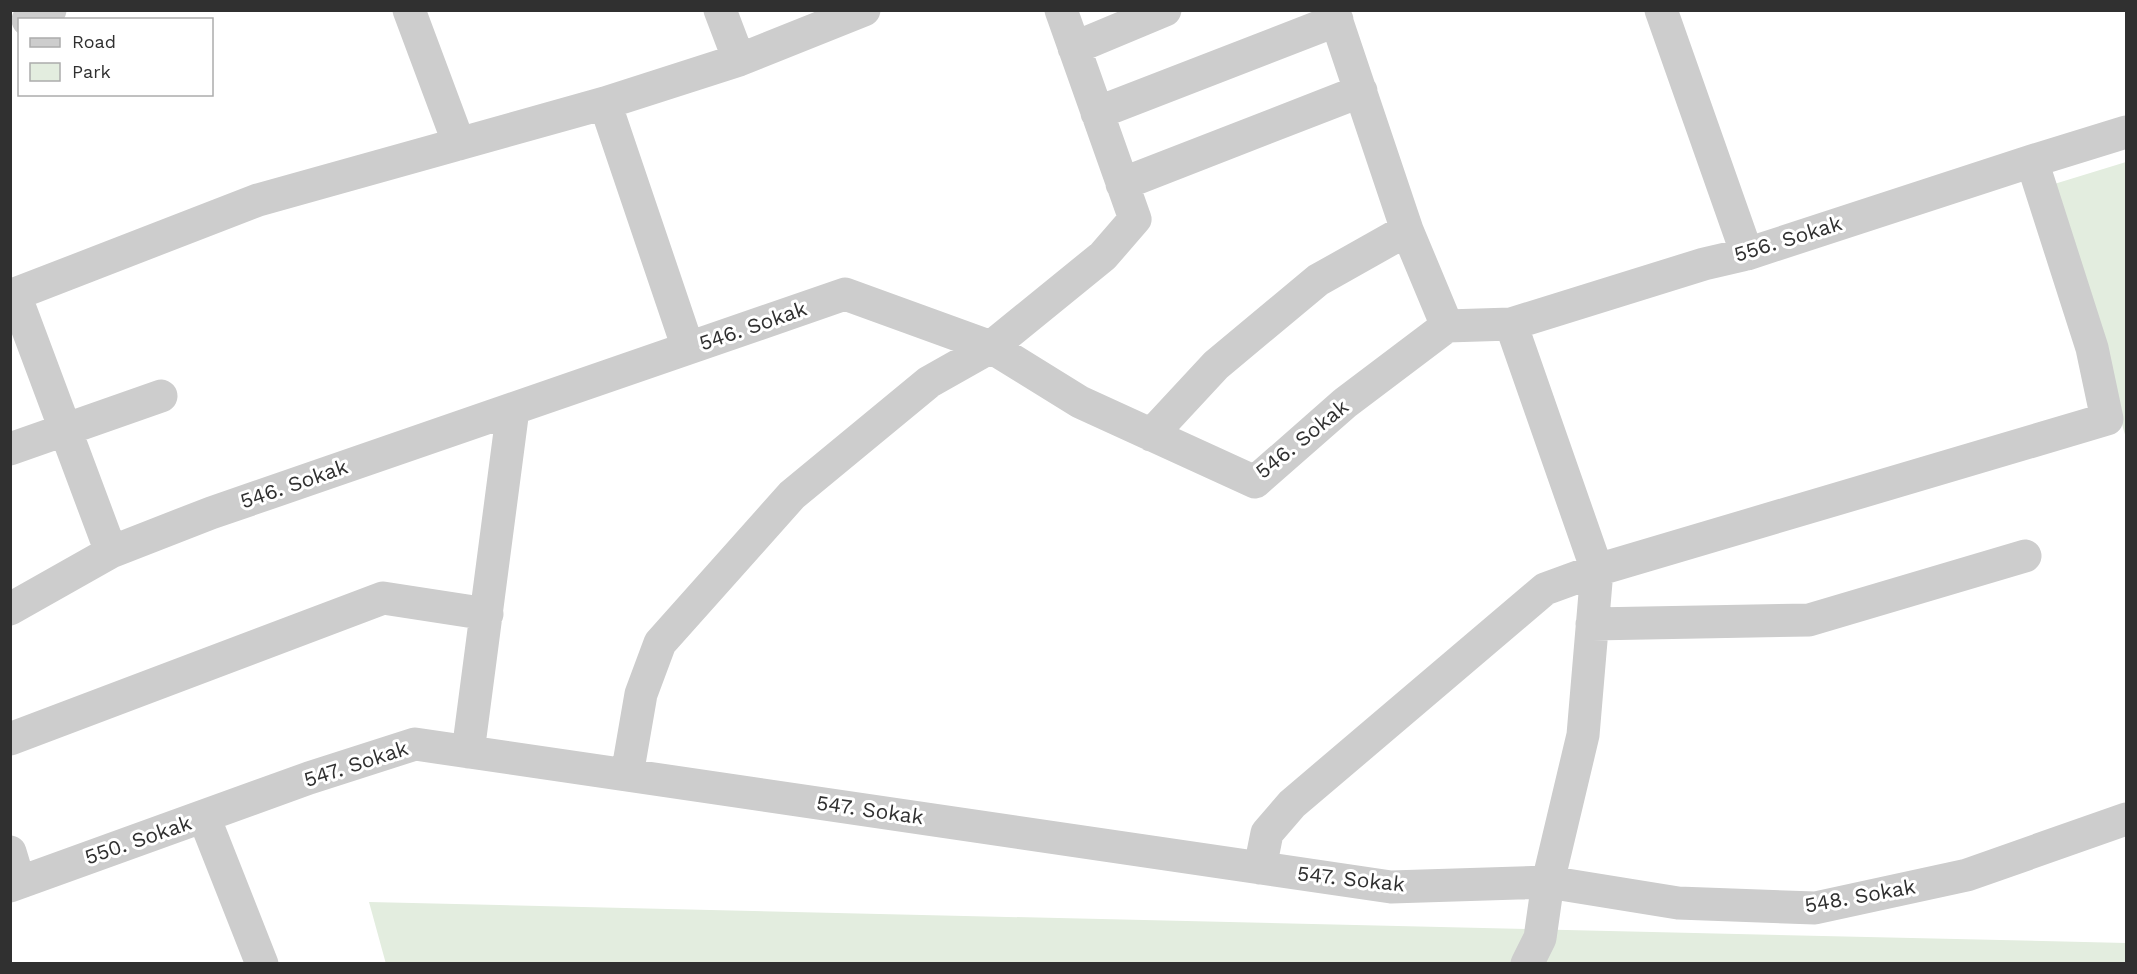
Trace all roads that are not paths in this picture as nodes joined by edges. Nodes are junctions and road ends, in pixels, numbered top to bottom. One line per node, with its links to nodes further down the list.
1 (50, 10): 9 (street)
2 (409, 10): 16 (street)
3 (720, 10): 11 (street)
4 (864, 10): 11 (street)
5 (1061, 10): 10 (street)
6 (1165, 10): 10 (street)
7 (1661, 10): 20 (street)
8 (1335, 15): 12 (street); 14 (street)
9 (32, 18)
10 (1074, 48): 14 (street)
11 (739, 60): 13 (street)
12 (1361, 91): 18 (street); 19 (street)
13 (606, 103): 16 (street); 25 (street)
14 (1097, 113): 18 (street)
15 (2127, 132): 17 (street, 556. Sokak)
16 (459, 144): 21 (street)
17 (2032, 161): 20 (street, 556. Sokak); 33 (street)
18 (1122, 184): 24 (street)
19 (1407, 230): 23 (street); 29 (street)
20 (1746, 254): 22 (street, 556. Sokak)
21 (13, 295): 28 (street)
22 (1512, 324): 23 (street, 556. Sokak); 33 (street)
23 (1447, 326): 29 (street, 546. Sokak)
24 (991, 347): 25 (street, 546. Sokak); 29 (street, 546. Sokak); 39 (street)
25 (688, 348): 27 (street, 546. Sokak)
26 (161, 396): 28 (street)
27 (513, 409): 31 (street, 546. Sokak); 35 (street)
28 (66, 430): 30 (street); 31 (street)
29 (1151, 435)
30 (10, 449)
31 (111, 552): 34 (street, 546. Sokak)
32 (2025, 556): 36 (street)
33 (1597, 570): 36 (street); 42 (street)
34 (10, 609)
35 (486, 614): 37 (street); 38 (street)
36 (1592, 624): 44 (street)
37 (10, 739)
38 (468, 752): 39 (street, 547. Sokak); 40 (street, 547. Sokak)
39 (627, 775): 42 (street, 547. Sokak)
40 (204, 817): 43 (street, 550. Sokak); 45 (street, 550. Sokak)
41 (2127, 819): 44 (street, 548. Sokak)
42 (1260, 867): 44 (street, 547. Sokak)
43 (13, 873)
44 (1548, 882): 46 (street)
45 (262, 963)
46 (1527, 963)

